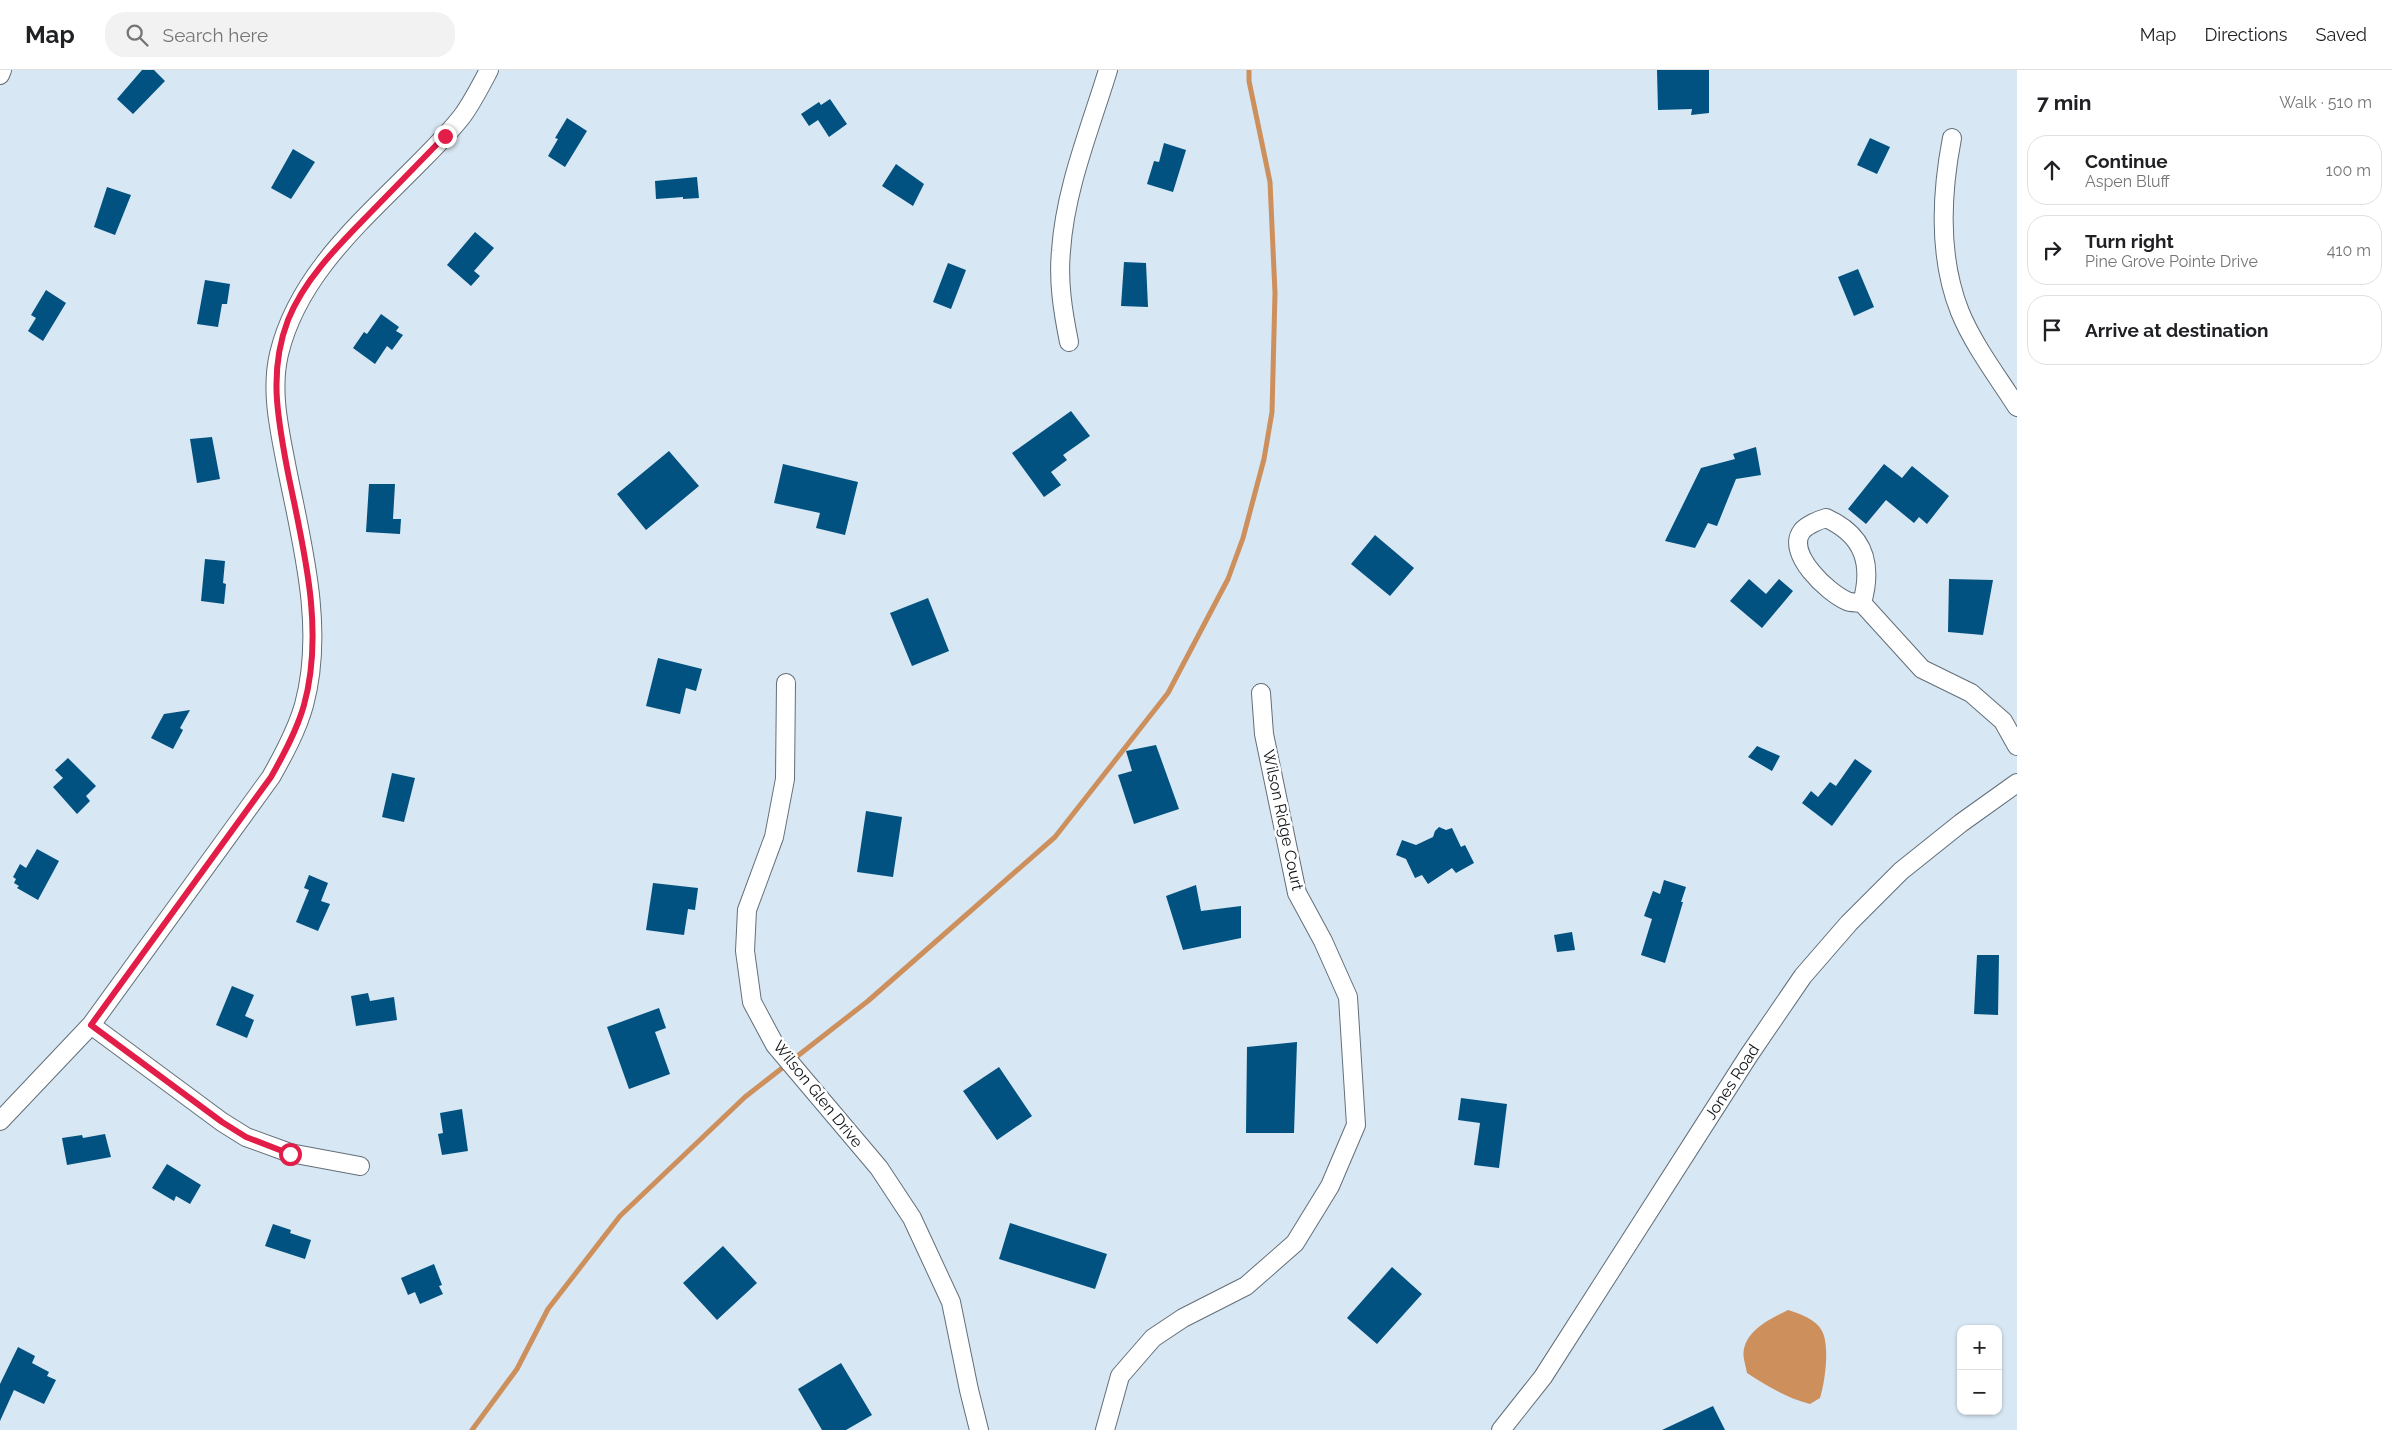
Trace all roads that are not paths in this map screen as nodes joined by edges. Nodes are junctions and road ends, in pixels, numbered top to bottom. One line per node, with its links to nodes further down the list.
1 (2, 70): 4 (street)
2 (489, 70): 13 (street)
3 (1108, 70): 6 (street)
4 (0, 75)
5 (1952, 138): 7 (street)
6 (1069, 342)
7 (2017, 407)
8 (1862, 603): 8 (street); 11 (street)
9 (786, 683): 16 (street, Wilson Glen Drive)
10 (1261, 693): 17 (street, Wilson Ridge Court)
11 (2017, 746)
12 (2017, 783): 18 (street, Jones Road)
13 (91, 1025): 14 (street); 15 (street)
14 (0, 1121)
15 (360, 1166)
16 (979, 1430)
17 (1105, 1430)
18 (1501, 1430)

